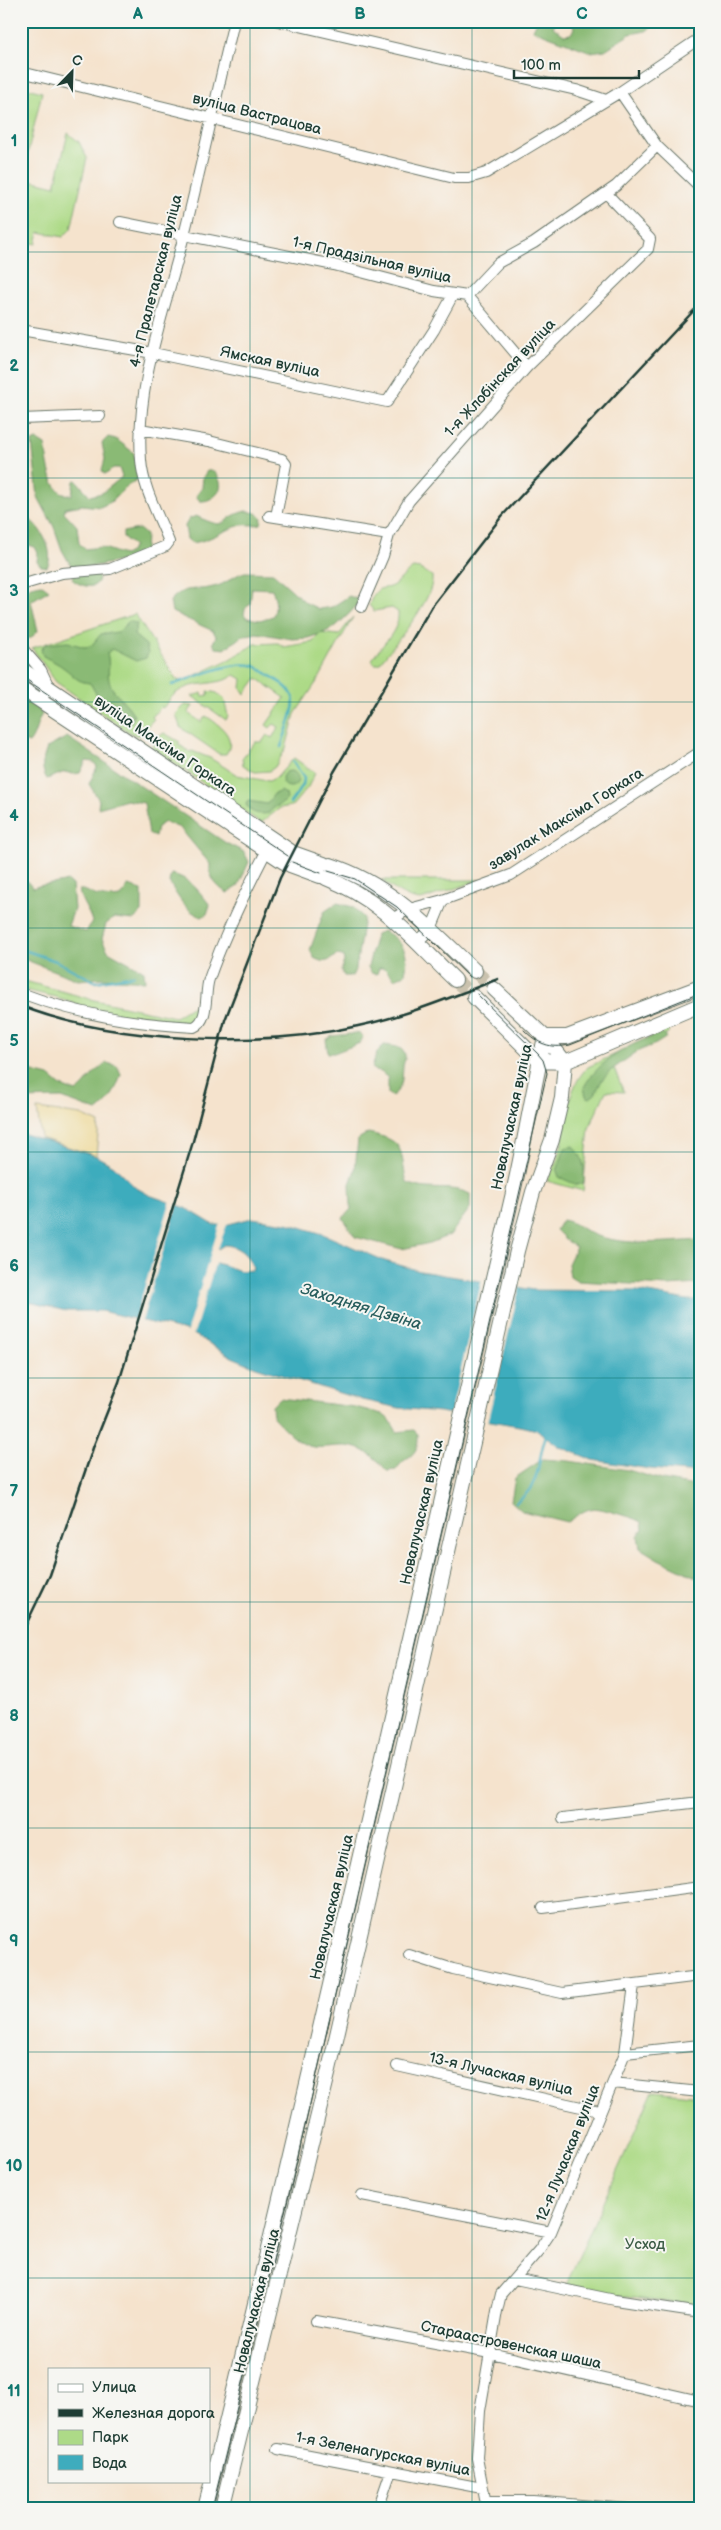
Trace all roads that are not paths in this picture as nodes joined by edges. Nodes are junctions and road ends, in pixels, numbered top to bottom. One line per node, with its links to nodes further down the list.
1 (234, 21): 7 (street, 4-я Пралетарская вуліца)
2 (278, 21): 6 (street)
3 (700, 38): 5 (street, вуліца Вастрацова)
4 (21, 72): 7 (street, вуліца Вастрацова)
5 (620, 92): 6 (street, вуліца Вастрацова); 8 (street)
6 (606, 100): 7 (street, вуліца Вастрацова)
7 (211, 119): 12 (street, 4-я Пралетарская вуліца)
8 (657, 146): 9 (street); 10 (street, 1-я Прадзільная вуліца)
9 (700, 187)
10 (606, 193): 14 (street, 1-я Прадзільная вуліца); 17 (street, 1-я Жлобінская вуліца)
11 (120, 222): 12 (street, 1-я Прадзільная вуліца)
12 (184, 236): 13 (street, 1-я Прадзільная вуліца); 16 (street, 4-я Пралетарская вуліца)
13 (453, 295): 14 (street, 1-я Прадзільная вуліца); 16 (street, Ямская вуліца)
14 (467, 296): 17 (street)
15 (21, 330): 16 (street, Ямская вуліца)
16 (153, 353): 20 (street, 4-я Пралетарская вуліца)
17 (527, 366): 21 (street, 1-я Жлобінская вуліца)
18 (100, 416): 19 (street)
19 (21, 419)
20 (140, 429): 21 (street); 22 (street, 4-я Пралетарская вуліца)
21 (389, 535): 23 (street, 1-я Жлобінская вуліца)
22 (21, 585)
23 (361, 607)
24 (21, 647): 26 (street)
25 (21, 669): 26 (main road, вуліца Максіма Горкага)
26 (49, 687): 28 (main road, вуліца Максіма Горкага); 29 (street)
27 (21, 688): 29 (main road, вуліца Максіма Горкага)
28 (69, 700): 30 (street); 31 (main road, вуліца Максіма Горкага)
29 (40, 701): 30 (main road, вуліца Максіма Горкага)
30 (60, 714): 33 (main road, вуліца Максіма Горкага)
31 (138, 747): 33 (street); 34 (main road, вуліца Максіма Горкага)
32 (700, 752): 36 (street, завулак Максіма Горкага)
33 (129, 761): 34 (main road, вуліца Максіма Горкага)
34 (269, 845): 35 (main road, вуліца Максіма Горкага); 45 (street)
35 (325, 871): 37 (main road, вуліца Максіма Горкага); 38 (main road, вуліца Максіма Горкага)
36 (443, 900): 37 (street, завулак Максіма Горкага); 39 (street)
37 (409, 909): 38 (street, завулак Максіма Горкага); 39 (main road, вуліца Максіма Горкага)
38 (394, 918): 40 (main road, вуліца Максіма Горкага)
39 (431, 929): 40 (street); 41 (main road, вуліца Максіма Горкага)
40 (417, 942): 42 (main road, вуліца Максіма Горкага)
41 (475, 971)
42 (455, 980)
43 (700, 987): 47 (main road)
44 (494, 989): 50 (main road)
45 (21, 993)
46 (474, 998): 51 (main road)
47 (668, 999): 49 (street); 50 (main road)
48 (700, 1005): 49 (main road)
49 (676, 1015): 52 (main road)
50 (545, 1037): 51 (main road, Новалучаская вуліца); 52 (main road, Новалучаская вуліца)
51 (539, 1061): 52 (main road); 53 (main road, Новалучаская вуліца)
52 (565, 1062): 54 (main road, Новалучаская вуліца)
53 (402, 1677): 54 (street); 79 (main road, Новалучаская вуліца)
54 (420, 1681): 80 (main road, Новалучаская вуліца)
55 (700, 1802): 56 (street)
56 (563, 1818)
57 (700, 1887): 58 (street)
58 (543, 1908)
59 (409, 1955): 61 (street)
60 (700, 1976): 61 (street)
61 (634, 1985): 63 (street)
62 (700, 2045): 63 (street)
63 (625, 2053): 65 (street)
64 (397, 2066): 67 (street, 13-я Лучаская вуліца)
65 (613, 2083): 66 (street, 12-я Лучаская вуліца); 67 (street, 12-я Лучаская вуліца)
66 (700, 2092)
67 (600, 2111): 69 (street, 12-я Лучаская вуліца)
68 (362, 2195): 69 (street)
69 (552, 2232): 70 (street, 12-я Лучаская вуліца)
70 (515, 2279): 71 (street); 73 (street, 12-я Лучаская вуліца)
71 (700, 2313)
72 (316, 2321): 73 (street, Стараастровенская шаша)
73 (490, 2353): 74 (street, Стараастровенская шаша); 77 (street, 12-я Лучаская вуліца)
74 (700, 2401)
75 (278, 2449): 76 (street, 1-я Зеленагурская вуліца)
76 (391, 2471): 77 (street, 1-я Зеленагурская вуліца); 81 (street)
77 (482, 2488): 78 (street, 12-я Лучаская вуліца)
78 (486, 2505): 82 (street)
79 (205, 2509)
80 (222, 2509)
81 (378, 2509)
82 (629, 2509)

